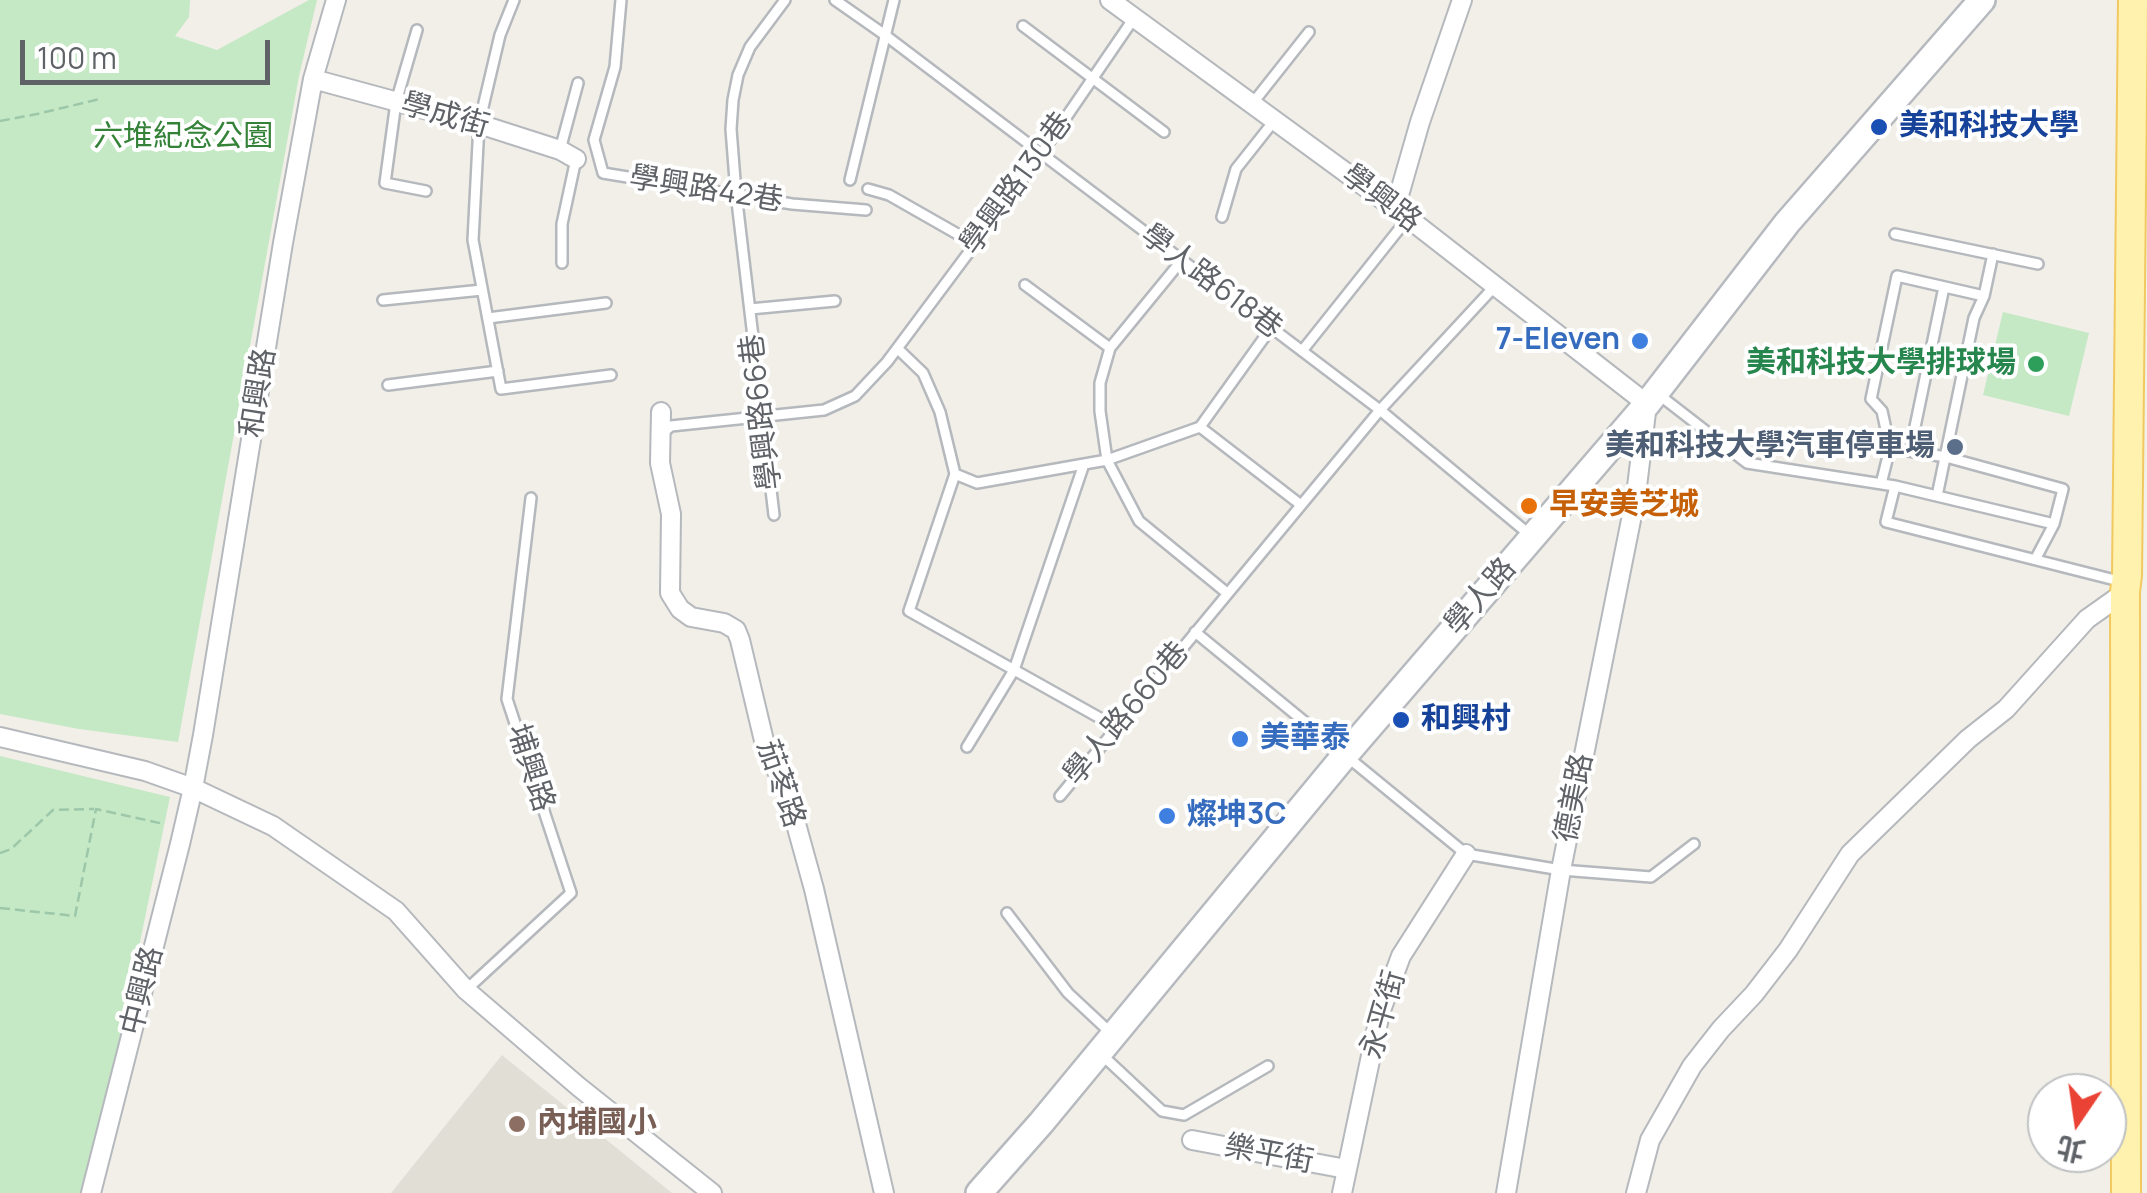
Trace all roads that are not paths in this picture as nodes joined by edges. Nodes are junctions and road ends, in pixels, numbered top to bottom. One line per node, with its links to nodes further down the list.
1 (336, 0): 17 (street, 和興路)
2 (514, 0): 22 (lane)
3 (621, 0): 29 (lane, 學興路42巷)
4 (784, 0): 29 (lane, 學興路66巷)
5 (835, 0): 15 (lane, 學人路618巷)
6 (894, 0): 15 (lane)
7 (1110, 0): 11 (street, 學興路)
8 (1462, 0): 31 (street)
9 (1982, 0): 56 (main road, 學人路)
10 (2130, 8): 78 (main road)
11 (1134, 18): 16 (lane, 學興路130巷); 20 (street, 學興路)
12 (1023, 26): 16 (lane)
13 (418, 30): 19 (lane)
14 (1308, 32): 20 (lane)
15 (885, 35): 24 (lane, 學人路618巷); 26 (lane)
16 (1092, 78): 23 (lane); 24 (lane, 學興路130巷)
17 (313, 80): 19 (street, 學成街); 86 (street, 和興路)
18 (578, 84): 25 (lane)
19 (396, 102): 22 (street, 學成街); 28 (lane)
20 (1252, 104): 21 (street, 學興路)
21 (1274, 120): 31 (street, 學興路); 32 (lane)
22 (479, 124): 25 (street, 學成街); 42 (lane)
23 (1164, 132)
24 (1041, 154): 34 (lane, 學興路130巷); 36 (lane, 學人路618巷)
25 (568, 155): 37 (lane)
26 (850, 180)
27 (868, 189): 34 (lane)
28 (426, 191)
29 (736, 194): 30 (lane, 學興路42巷); 47 (lane, 學興路66巷)
30 (866, 210)
31 (1402, 214): 40 (street, 學興路); 52 (lane)
32 (1222, 217)
33 (1894, 234): 35 (lane)
34 (975, 244): 50 (lane, 學興路130巷)
35 (1993, 254): 38 (lane); 43 (lane)
36 (1182, 260): 49 (lane, 學人路618巷); 51 (lane)
37 (562, 262)
38 (2038, 264)
39 (1025, 285): 51 (lane)
40 (1495, 286): 56 (street, 學興路); 57 (lane)
41 (1944, 287): 43 (lane); 62 (lane); 63 (lane)
42 (482, 290): 44 (lane); 48 (lane)
43 (1984, 296): 64 (lane)
44 (383, 300)
45 (835, 301): 47 (lane, 學興路66巷)
46 (606, 303): 48 (lane)
47 (750, 309): 59 (lane, 學興路66巷)
48 (488, 318): 53 (lane)
49 (1271, 328): 52 (lane, 學人路618巷); 60 (lane)
50 (898, 348): 59 (lane, 學興路130巷); 67 (lane)
51 (1110, 348): 65 (lane)
52 (1302, 351): 57 (lane, 學人路618巷)
53 (498, 372): 54 (lane); 55 (lane)
54 (612, 376)
55 (388, 384)
56 (1651, 398): 68 (lane); 75 (main road, 學人路); 90 (street, 德美路)
57 (1380, 410): 72 (lane, 學人路660巷); 75 (lane, 學人路618巷)
58 (660, 412): 61 (street, 茄苳路)
59 (762, 416): 61 (lane, 學興路130巷); 73 (lane, 學興路66巷)
60 (1200, 426): 65 (lane); 72 (lane)
61 (660, 435): 99 (street, 茄苳路)
62 (1890, 448): 63 (lane); 68 (lane)
63 (1910, 451): 64 (lane)
64 (1946, 457): 70 (lane); 74 (lane)
65 (1107, 460): 66 (lane); 79 (lane)
66 (1084, 464): 67 (lane); 81 (lane)
67 (956, 474): 81 (lane)
68 (1882, 484): 69 (lane)
69 (1894, 486): 70 (lane); 77 (lane)
70 (1938, 496): 74 (lane)
71 (531, 498): 92 (lane, 埔興路)
72 (1301, 505): 79 (lane, 學人路660巷)
73 (774, 515)
74 (2054, 524): 77 (lane)
75 (1533, 537): 85 (main road, 學人路)
76 (2147, 554): 78 (street)
77 (2036, 558): 78 (lane)
78 (2126, 583): 103 (street); 104 (main road)
79 (1228, 592): 80 (lane, 學人路660巷)
80 (1195, 632): 82 (lane, 學人路660巷); 85 (lane, 學人路660巷)
81 (1014, 670): 82 (lane); 84 (lane)
82 (1116, 727): 87 (lane, 學人路660巷)
83 (0, 737): 86 (street)
84 (968, 747)
85 (1346, 754): 89 (lane, 學人路660巷); 93 (main road, 學人路)
86 (193, 788): 92 (street); 97 (street, 中興路)
87 (1060, 796)
88 (1694, 844): 90 (lane)
89 (1466, 854): 90 (lane); 96 (street, 永平街)
90 (1561, 870): 102 (street, 德美路)
91 (1007, 913): 93 (lane)
92 (466, 990): 98 (street)
93 (1106, 1044): 94 (lane); 100 (main road, 學人路)
94 (1268, 1066)
95 (1192, 1140): 96 (street, 樂平街)
96 (1346, 1169): 101 (street, 永平街)
97 (91, 1193)
98 (712, 1193)
99 (884, 1193)
100 (979, 1193)
101 (1342, 1193)
102 (1506, 1193)
103 (1636, 1193)
104 (2126, 1193)

